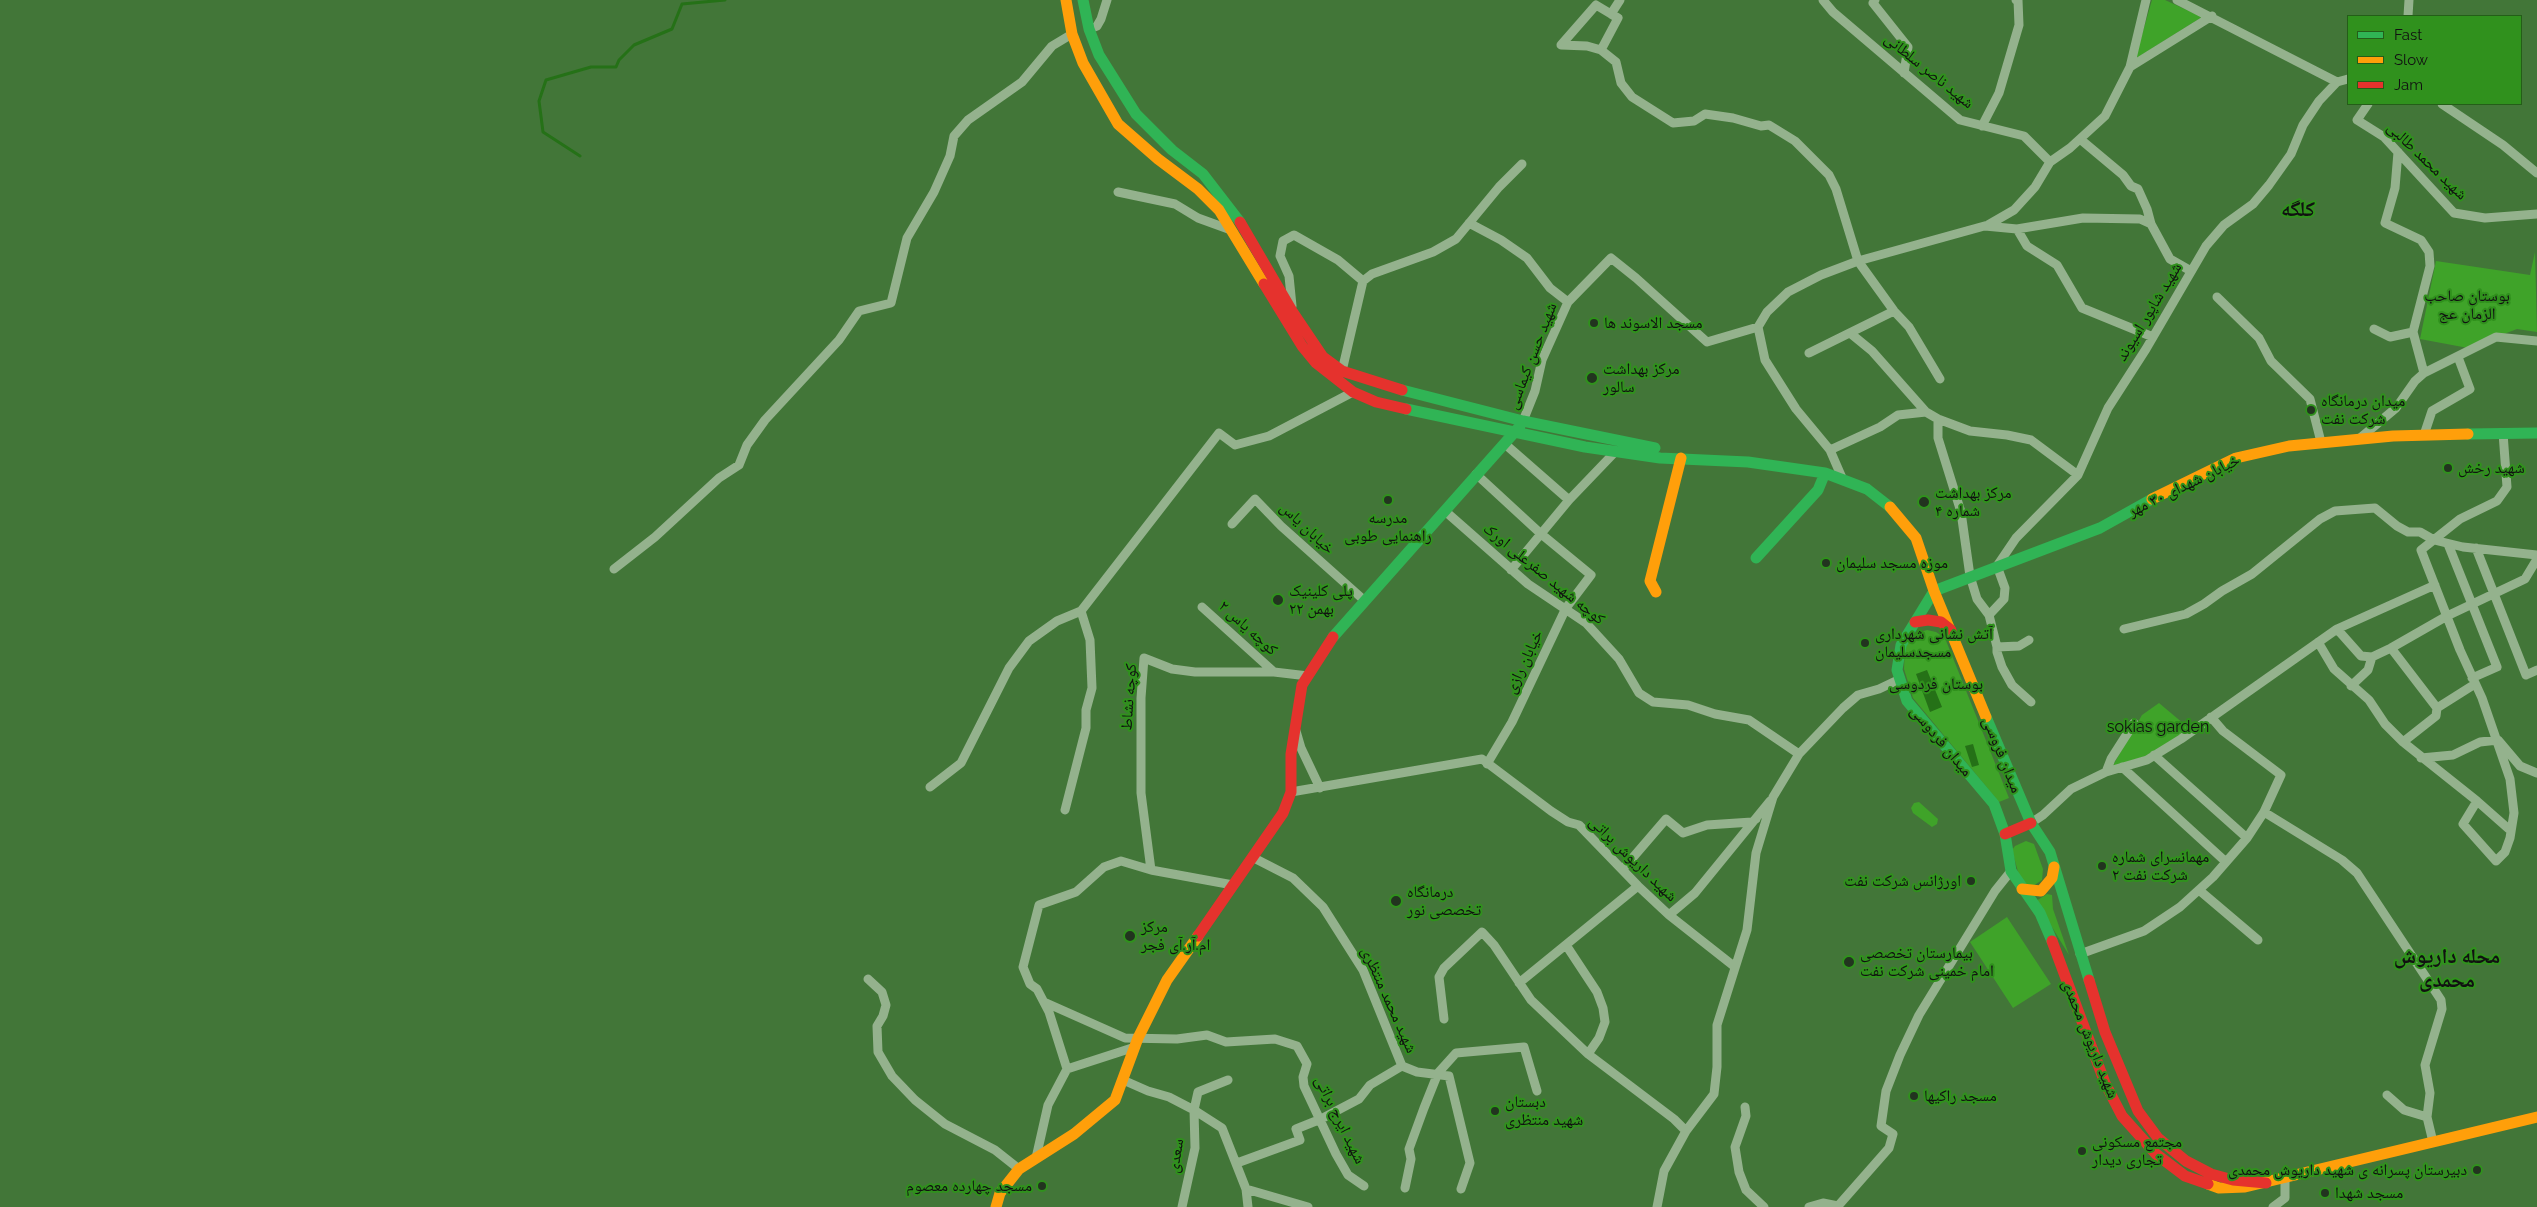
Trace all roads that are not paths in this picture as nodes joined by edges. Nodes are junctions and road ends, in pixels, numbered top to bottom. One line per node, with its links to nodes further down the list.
1 (1066, 0): 15 (main road)
2 (1083, 0): 14 (main road)
3 (1107, 0): 14 (street)
4 (1620, 0): 11 (street)
5 (1823, 0): 18 (street, شهید ناصر سلطانی)
6 (1876, 0): 18 (street)
7 (2016, 0): 23 (street)
8 (2146, 0): 17 (street)
9 (2177, 0): 13 (street)
10 (2410, 0): 12 (street)
11 (1611, 14): 16 (street); 16 (street)
12 (2408, 15)
13 (2212, 16): 17 (street); 20 (street)
14 (1089, 29): 15 (main road); 42 (main road)
15 (1072, 34): 35 (main road); 85 (street)
16 (1601, 50): 36 (street)
17 (2130, 67): 24 (street)
18 (1904, 73): 23 (street, شهید ناصر سلطانی)
19 (2347, 79): 20 (street)
20 (2337, 82): 37 (street, شهید شاپور اسیوند)
21 (2367, 105): 25 (street, شهید محمد طالبی)
22 (2443, 105): 28 (street)
23 (1982, 126): 26 (street, شهید ناصر سلطانی)
24 (2080, 139): 26 (street); 32 (street)
25 (2398, 152): 30 (street, شهید محمد طالبی); 45 (street)
26 (2050, 162): 33 (street)
27 (1522, 164): 31 (street)
28 (2537, 173)
29 (1118, 192): 35 (street)
30 (2537, 214)
31 (1469, 223): 38 (street); 40 (street)
32 (2150, 224): 34 (street); 37 (street)
33 (1985, 226): 34 (street); 36 (street)
34 (2017, 229): 47 (street)
35 (1232, 230): 42 (main road)
36 (1858, 261): 41 (street); 43 (street)
37 (2191, 272): 47 (street, شهید شاپور اسیوند)
38 (1363, 281): 42 (street); 51 (street)
39 (2217, 297): 65 (street)
40 (1568, 302): 43 (street, شهید حسن کیماسی); 59 (street, شهید حسن کیماسی)
41 (1894, 311): 46 (street); 53 (street)
42 (1293, 318): 51 (main road); 55 (main road, میدان فروسی)
43 (1758, 327): 67 (street)
44 (2374, 329): 45 (street)
45 (2413, 332): 52 (street)
46 (1850, 333): 49 (street); 57 (street)
47 (2153, 337): 72 (street, شهید شاپور اسیوند)
48 (2537, 342): 50 (street)
49 (1809, 353)
50 (2458, 357): 52 (street); 63 (street)
51 (1342, 371): 54 (main road)
52 (2424, 373): 64 (street)
53 (1940, 379)
54 (1381, 385): 56 (main road); 59 (main road)
55 (1353, 392): 56 (main road, میدان فروسی); 96 (street)
56 (1376, 402): 61 (main road, میدان فروسی)
57 (1926, 412): 58 (street); 67 (street)
58 (1938, 419): 72 (street); 87 (street)
59 (1522, 422): 61 (main road); 69 (main road)
60 (2537, 432): 62 (main road, خیابان شهدای ۳۰ مهر)
61 (1514, 433): 66 (main road); 68 (main road, میدان فروسی)
62 (2503, 433): 63 (main road, خیابان شهدای ۳۰ مهر); 78 (street)
63 (2424, 435): 64 (main road, خیابان شهدای ۳۰ مهر)
64 (2358, 439): 65 (main road, خیابان شهدای ۳۰ مهر)
65 (2321, 442): 84 (main road, خیابان شهدای ۳۰ مهر)
66 (1505, 444): 71 (main road); 74 (street)
67 (1830, 450): 73 (street)
68 (1615, 452): 69 (main road, میدان فروسی); 74 (street)
69 (1681, 458): 70 (main road, میدان فروسی); 90 (main road)
70 (1825, 473): 73 (main road, میدان فروسی); 82 (main road)
71 (1476, 474): 75 (main road); 77 (street)
72 (2078, 475): 84 (street, شهید شاپور اسیوند)
73 (1843, 480): 89 (main road, میدان فروسی)
74 (1568, 500): 77 (street)
75 (1445, 511): 86 (street, کوچه شهید صفرعلی اورک); 92 (main road)
76 (1232, 524): 92 (street, خیابان یاس)
77 (1540, 533): 86 (street); 95 (street, خیابان رازی)
78 (2434, 540): 79 (street); 88 (street); 100 (street)
79 (2448, 544): 80 (street); 93 (street)
80 (2476, 548): 81 (street); 91 (street)
81 (2537, 555)
82 (1756, 558)
83 (2537, 559): 91 (street)
84 (1997, 566): 87 (main road, خیابان شهدای ۳۰ مهر); 97 (street)
85 (614, 569)
86 (1511, 570): 95 (street, کوچه شهید صفرعلی اورک)
87 (1970, 576): 89 (main road, خیابان شهدای ۳۰ مهر); 97 (street)
88 (2435, 585): 98 (street); 101 (street)
89 (1934, 591): 99 (main road, میدان فردوسی); 102 (main road, میدان فروسی)
90 (1656, 592)
91 (2494, 593): 93 (street); 108 (street)
92 (1364, 601): 110 (main road)
93 (2472, 604): 98 (street); 112 (street)
94 (1202, 606): 109 (street, کوچه یاس ۲)
95 (1566, 608): 121 (street, کوچه شهید صفرعلی اورک); 124 (street, خیابان رازی)
96 (1081, 611): 128 (street); 133 (street)
97 (1989, 615): 105 (street)
98 (2447, 616): 106 (street); 112 (street)
99 (1915, 622): 102 (main road); 111 (main road, میدان فردوسی)
100 (2124, 629)
101 (2337, 629): 104 (street); 107 (street)
102 (1951, 630): 136 (main road, میدان فروسی)
103 (2029, 640): 105 (street)
104 (2318, 642): 113 (street); 116 (street)
105 (1997, 646): 114 (street)
106 (2391, 648): 107 (street); 115 (street)
107 (2372, 657): 113 (street)
108 (2537, 670)
109 (1274, 672): 110 (street, کوچه نشاط); 144 (street, کوچه نشاط)
110 (1308, 676): 117 (main road)
111 (1900, 679): 121 (street); 138 (main road, میدان فردوسی)
112 (2474, 681): 115 (street); 119 (street)
113 (2351, 686): 120 (street)
114 (2031, 702)
115 (2437, 708): 120 (street)
116 (2211, 717): 122 (street); 134 (street)
117 (1294, 724): 129 (street); 130 (main road)
118 (2134, 724): 126 (street)
119 (2498, 740): 123 (street); 127 (street); 137 (street)
120 (2403, 742): 123 (street)
121 (1799, 754): 131 (street)
122 (2154, 755): 125 (street); 139 (street)
123 (2422, 758): 132 (street)
124 (1487, 764): 129 (street); 143 (street, شهید داریوش براتی)
125 (2122, 767): 126 (street); 141 (street)
126 (2106, 772): 136 (street)
127 (2537, 772)
128 (930, 787)
129 (1320, 788): 130 (street)
130 (1292, 792): 140 (main road)
131 (1773, 797): 135 (street, شهید داریوش براتی); 154 (street)
132 (2477, 801): 137 (street); 137 (street)
133 (1065, 810)
134 (2264, 812): 139 (street); 170 (street)
135 (1756, 819): 143 (street); 150 (street, شهید داریوش براتی)
136 (2031, 823): 138 (main road); 142 (main road, شهید داریوش محمدی)
137 (2511, 831)
138 (2005, 834): 145 (main road, شهید داریوش محمدی)
139 (2247, 838): 141 (street)
140 (1252, 857): 146 (main road); 161 (street, شهید محمد منتظری)
141 (2226, 862): 149 (street)
142 (2054, 867): 148 (main road); 153 (main road, شهید داریوش محمدی)
143 (1623, 869): 147 (street, شهید داریوش براتی)
144 (1151, 870): 146 (street); 157 (street)
145 (2011, 871): 148 (main road, شهید داریوش محمدی); 190 (street)
146 (1232, 884): 159 (main road)
147 (1638, 886): 150 (street, شهید داریوش براتی); 152 (street)
148 (2022, 889): 179 (main road, شهید داریوش محمدی)
149 (2199, 890): 151 (street); 153 (street)
150 (1669, 915): 154 (street)
151 (2258, 940)
152 (1566, 946): 156 (street); 160 (street)
153 (2080, 954): 179 (main road, شهید داریوش محمدی)
154 (1735, 967): 173 (street)
155 (868, 979): 177 (street)
156 (1519, 983): 158 (street); 160 (street)
157 (1044, 1002): 159 (street); 162 (street)
158 (1444, 1019)
159 (1137, 1043): 162 (street); 164 (main road); 172 (street, شهید ایرج براتی)
160 (1588, 1054): 173 (street)
161 (1402, 1066): 163 (street, شهید محمد منتظری); 172 (street)
162 (1067, 1068): 175 (street)
163 (1438, 1073): 166 (street); 181 (street); 183 (street)
164 (1122, 1080): 169 (street); 175 (main road)
165 (1228, 1080): 169 (street)
166 (1536, 1091)
167 (2387, 1095): 170 (street)
168 (1745, 1108): 189 (street)
169 (1194, 1110): 176 (street); 185 (street, سعدی)
170 (2427, 1117): 174 (street)
171 (2537, 1117): 174 (main road, شهید داریوش محمدی)
172 (1321, 1119): 176 (street); 180 (street, شهید ایرج براتی)
173 (1686, 1131): 188 (street)
174 (2433, 1142): 178 (main road, شهید داریوش محمدی)
175 (1036, 1158): 177 (main road)
176 (1237, 1163): 182 (street)
177 (1019, 1169): 184 (main road)
178 (2285, 1178): 179 (main road, شهید داریوش محمدی); 191 (street)
179 (2266, 1183)
180 (1364, 1186)
181 (1405, 1188)
182 (1246, 1189): 186 (street); 187 (street)
183 (1461, 1189)
184 (996, 1207)
185 (1182, 1207)
186 (1248, 1207)
187 (1308, 1207)
188 (1657, 1207)
189 (1764, 1207)
190 (1809, 1207)
191 (2273, 1207)

